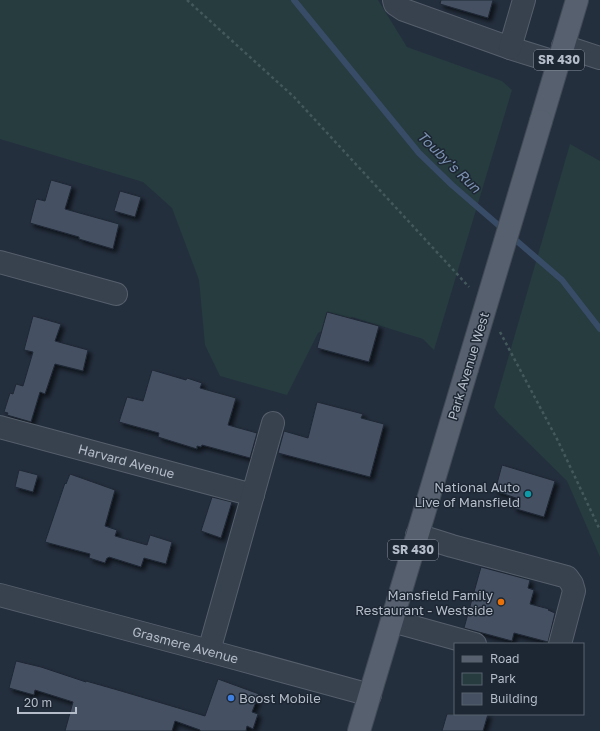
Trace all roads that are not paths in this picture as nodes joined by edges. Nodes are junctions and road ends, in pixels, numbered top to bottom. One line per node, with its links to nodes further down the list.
1 (394, 0): 4 (street)
2 (524, 0): 4 (street)
3 (577, 0): 5 (main road, Park Avenue West / SR 430)
4 (510, 48): 5 (street)
5 (561, 54): 6 (street); 12 (main road, Park Avenue West / SR 430, bridge)
6 (600, 58)
7 (0, 262): 8 (street)
8 (116, 294)
9 (273, 423): 11 (street)
10 (0, 427): 11 (street, Harvard Avenue)
11 (253, 495): 17 (street)
12 (417, 535): 14 (main road, Park Avenue West / SR 430); 16 (street)
13 (0, 595): 17 (street, Grasmere Avenue)
14 (392, 621): 15 (street); 18 (main road, Park Avenue West / SR 430)
15 (471, 643)
16 (560, 643)
17 (209, 651): 18 (street, Grasmere Avenue)
18 (370, 696): 19 (main road, Park Avenue West / SR 430)
19 (359, 731)

